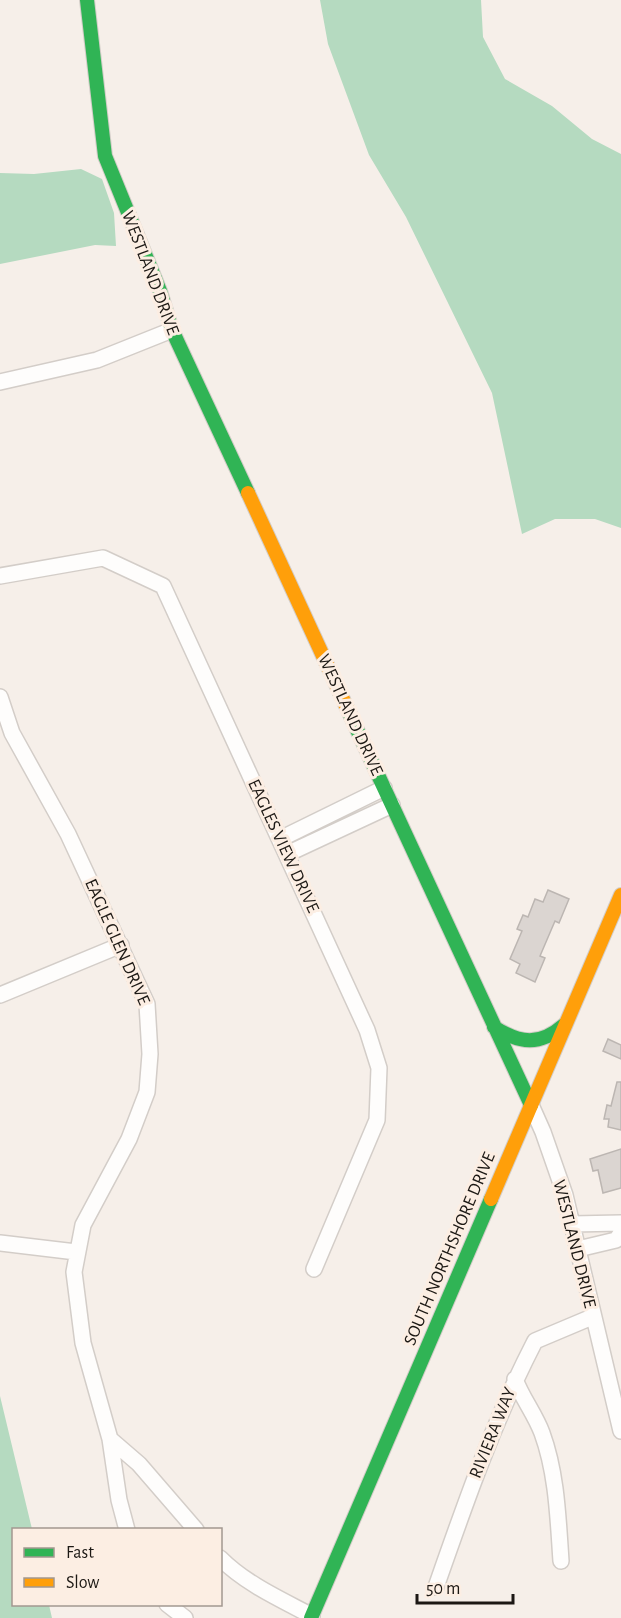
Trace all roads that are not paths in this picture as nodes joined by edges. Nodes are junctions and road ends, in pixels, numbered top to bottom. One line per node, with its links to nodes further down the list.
1 (87, 0): 2 (main road, WESTLAND DRIVE)
2 (172, 330): 3 (street); 7 (main road, WESTLAND DRIVE)
3 (0, 382)
4 (0, 576): 9 (street, EAGLES VIEW DRIVE)
5 (0, 697): 6 (street, EAGLE GLEN DRIVE)
6 (6, 735): 12 (street, EAGLE GLEN DRIVE)
7 (384, 788): 8 (main road, WESTLAND DRIVE); 9 (street)
8 (392, 805): 10 (street); 15 (main road, WESTLAND DRIVE)
9 (280, 839): 10 (street, EAGLES VIEW DRIVE)
10 (287, 854): 23 (street, EAGLES VIEW DRIVE)
11 (621, 895): 14 (main road, SOUTH NORTHSHORE DRIVE)
12 (121, 945): 13 (street); 22 (street, EAGLE GLEN DRIVE)
13 (0, 995)
14 (568, 1020): 15 (main road); 16 (main road, SOUTH NORTHSHORE DRIVE)
15 (494, 1027): 16 (main road, WESTLAND DRIVE)
16 (531, 1106): 18 (street, WESTLAND DRIVE); 34 (main road, SOUTH NORTHSHORE DRIVE)
17 (621, 1222): 18 (street)
18 (572, 1224): 21 (street, WESTLAND DRIVE)
19 (621, 1233): 21 (street)
20 (0, 1243): 22 (street)
21 (578, 1249): 24 (street, WESTLAND DRIVE)
22 (76, 1252): 27 (street, EAGLE GLEN DRIVE)
23 (314, 1269)
24 (592, 1317): 25 (street, RIVIERA WAY); 26 (street, WESTLAND DRIVE)
25 (515, 1379): 31 (street); 32 (street, RIVIERA WAY)
26 (621, 1431)
27 (111, 1439): 28 (street, EAGLE GLEN DRIVE); 29 (street)
28 (127, 1528)
29 (194, 1528)
30 (222, 1560): 34 (street)
31 (561, 1561)
32 (436, 1587)
33 (168, 1606): 35 (street)
34 (312, 1617)
35 (185, 1618)

